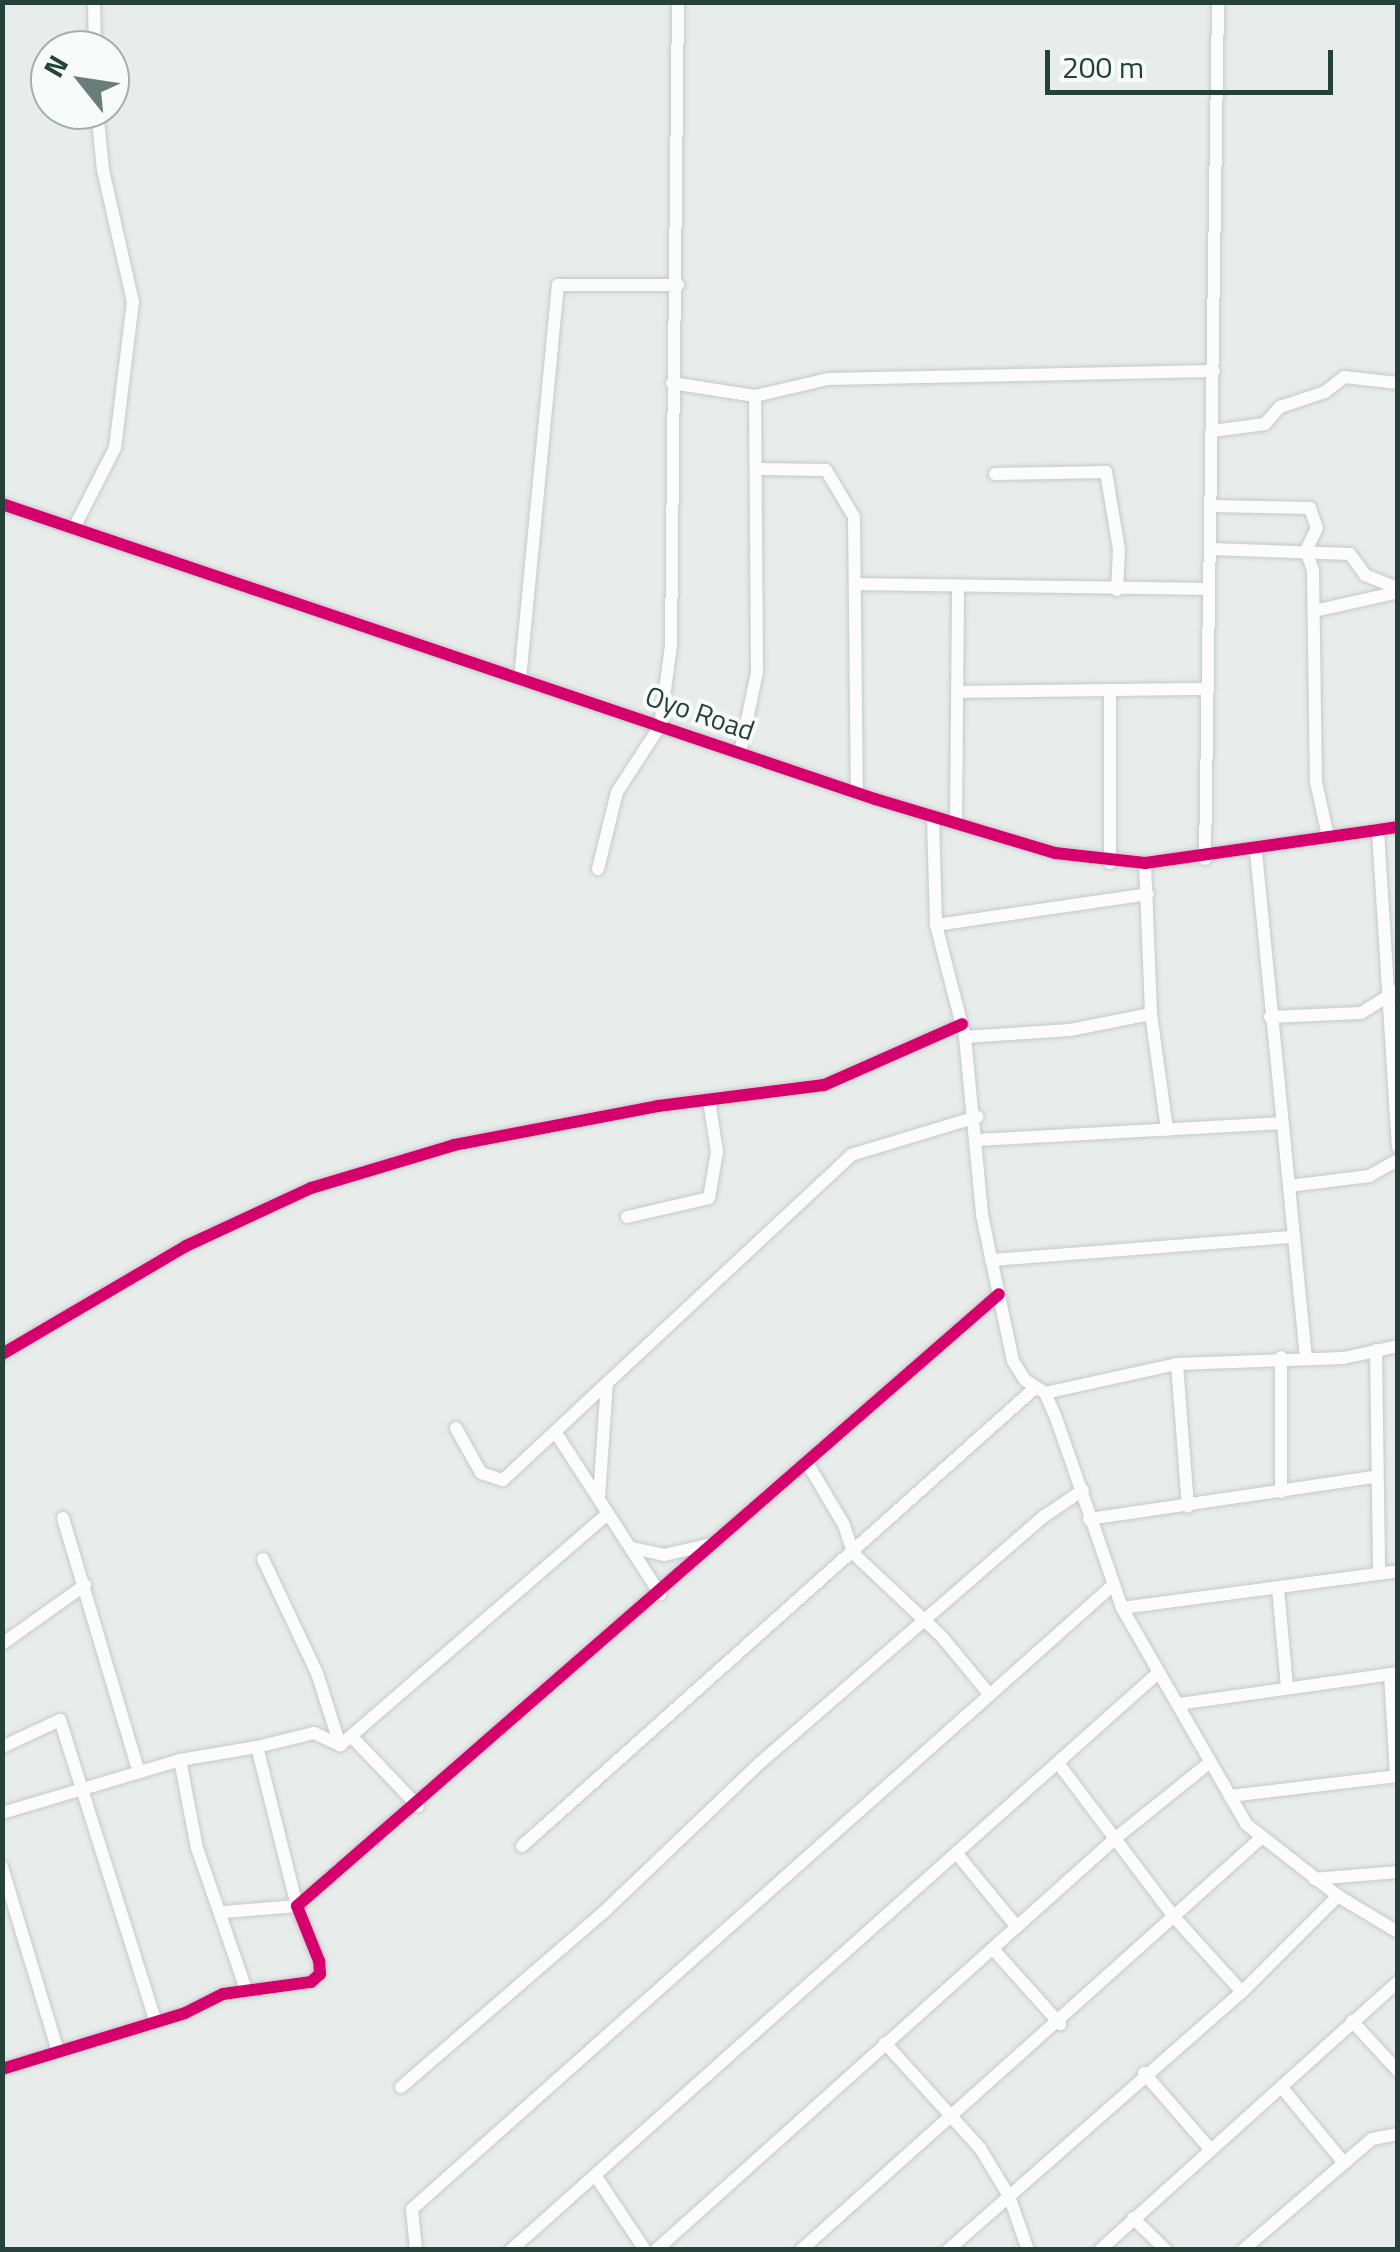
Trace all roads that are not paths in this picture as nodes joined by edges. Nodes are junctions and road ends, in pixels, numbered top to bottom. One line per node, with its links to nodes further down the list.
1 (94, 2): 4 (street)
2 (678, 2): 6 (street)
3 (1218, 2): 7 (street)
4 (95, 30)
5 (98, 130): 16 (street)
6 (678, 285): 8 (street); 25 (street)
7 (1214, 371): 10 (street); 11 (street)
8 (672, 383): 10 (street); 29 (street)
9 (1398, 383): 11 (street)
10 (755, 396): 12 (street)
11 (1213, 431): 15 (street)
12 (759, 469): 19 (street); 30 (street)
13 (995, 474): 22 (street)
14 (2, 504): 16 (street, Oyo Road)
15 (1212, 506): 17 (street); 18 (street)
16 (74, 528): 25 (street, Oyo Road)
17 (1211, 549): 18 (street); 20 (street)
18 (1306, 551): 23 (street); 24 (street)
19 (859, 584): 21 (street); 31 (street)
20 (1210, 588): 22 (street); 26 (street)
21 (958, 589): 22 (street); 28 (street)
22 (1117, 590)
23 (1398, 590): 24 (street)
24 (1314, 610): 36 (street)
25 (520, 679): 29 (street, Oyo Road)
26 (1208, 689): 27 (street); 38 (street)
27 (1110, 690): 28 (street); 39 (street)
28 (957, 692): 33 (street)
29 (660, 726): 30 (street, Oyo Road); 41 (street)
30 (740, 753): 31 (street, Oyo Road)
31 (856, 793): 32 (street, Oyo Road)
32 (934, 817): 33 (street, Oyo Road); 43 (street)
33 (956, 823): 39 (street, Oyo Road)
34 (1398, 827): 35 (street, Oyo Road)
35 (1378, 831): 36 (street, Oyo Road); 44 (street)
36 (1328, 836): 37 (street, Oyo Road)
37 (1256, 852): 38 (street, Oyo Road); 46 (street)
38 (1204, 859): 40 (street, Oyo Road)
39 (1110, 863): 40 (street, Oyo Road)
40 (1144, 864): 42 (street)
41 (598, 869)
42 (1148, 894): 43 (street); 45 (street)
43 (936, 925): 47 (street)
44 (1391, 991): 46 (street); 49 (street)
45 (1151, 1014): 47 (street); 52 (street)
46 (1270, 1016): 51 (street)
47 (963, 1030): 48 (street); 50 (street)
48 (709, 1100): 57 (street); 63 (street)
49 (1396, 1113): 54 (street)
50 (977, 1117): 53 (street); 67 (street)
51 (1282, 1122): 52 (street); 56 (street)
52 (1167, 1130): 53 (street)
53 (979, 1140): 59 (street)
54 (1398, 1146)
55 (1398, 1160): 56 (street)
56 (1289, 1186): 58 (street)
57 (627, 1217)
58 (1291, 1236): 59 (street); 65 (street)
59 (991, 1260): 60 (street)
60 (999, 1294): 68 (street); 71 (street)
61 (1398, 1346): 62 (street)
62 (1376, 1350): 65 (street); 72 (street)
63 (2, 1354)
64 (1281, 1357): 65 (street); 66 (street); 74 (street)
65 (1306, 1358)
66 (1177, 1364): 68 (street); 76 (street)
67 (608, 1383): 70 (street); 75 (street)
68 (1040, 1391): 73 (street); 82 (street)
69 (456, 1428): 70 (street)
70 (556, 1433): 75 (street)
71 (808, 1466): 80 (street); 82 (street)
72 (1374, 1477): 74 (street); 85 (street)
73 (1083, 1490): 79 (street); 91 (street)
74 (1281, 1492): 76 (street)
75 (598, 1499): 77 (street)
76 (1188, 1507): 79 (street)
77 (607, 1514): 81 (street); 98 (street)
78 (63, 1518): 87 (street)
79 (1090, 1519): 86 (street)
80 (720, 1542): 81 (street); 89 (street)
81 (632, 1548): 89 (street)
82 (852, 1553): 91 (street); 112 (street)
83 (262, 1559): 98 (street)
84 (1398, 1571): 85 (street)
85 (1379, 1573): 88 (street)
86 (1113, 1585): 90 (street); 96 (street)
87 (86, 1586): 92 (street); 104 (street)
88 (1278, 1588): 90 (street); 95 (street)
89 (660, 1594): 108 (street)
90 (1122, 1608): 93 (street)
91 (925, 1622): 96 (street); 135 (street)
92 (2, 1644)
93 (1159, 1672): 97 (street); 102 (street)
94 (1394, 1674): 95 (street); 105 (street)
95 (1287, 1687): 97 (street)
96 (990, 1695): 144 (street)
97 (1178, 1704): 103 (street)
98 (346, 1740): 100 (street); 108 (street)
99 (2, 1746): 106 (street)
100 (257, 1748): 101 (street); 118 (street)
101 (180, 1760): 104 (street); 119 (street)
102 (1058, 1763): 110 (street); 113 (street)
103 (1209, 1763): 107 (street); 110 (street)
104 (138, 1769): 106 (street)
105 (1397, 1776): 107 (street)
106 (84, 1789): 109 (street); 128 (street)
107 (1230, 1796): 111 (street)
108 (418, 1806): 118 (street)
109 (2, 1812)
110 (1117, 1836): 120 (street); 121 (street)
111 (1262, 1838): 116 (street); 120 (street)
112 (522, 1846)
113 (957, 1854): 121 (street); 141 (street)
114 (2, 1868): 131 (street)
115 (1398, 1872): 116 (street)
116 (1314, 1879): 117 (street)
117 (1338, 1896): 122 (street); 126 (street)
118 (297, 1906): 119 (street); 125 (street)
119 (224, 1912): 125 (street)
120 (1174, 1917): 126 (street); 129 (street)
121 (1017, 1926): 123 (street)
122 (1398, 1932)
123 (993, 1950): 129 (street); 130 (street)
124 (1398, 1982): 127 (street)
125 (247, 1992): 128 (street)
126 (1242, 1992): 134 (street)
127 (1352, 2021): 133 (street); 136 (street)
128 (156, 2022): 131 (street)
129 (1060, 2024): 137 (street)
130 (885, 2043): 137 (street); 147 (street)
131 (58, 2051): 132 (street)
132 (2, 2069)
133 (1398, 2072)
134 (1144, 2074): 139 (street); 142 (street)
135 (400, 2087)
136 (1282, 2088): 139 (street); 140 (street)
137 (953, 2117): 142 (street); 148 (street)
138 (1398, 2134): 140 (street)
139 (1211, 2150): 143 (street)
140 (1344, 2162): 153 (street)
141 (595, 2174): 145 (street); 146 (street)
142 (1009, 2196): 149 (street); 150 (street)
143 (1133, 2218): 151 (street); 152 (street)
144 (416, 2250)
145 (512, 2250)
146 (645, 2250)
147 (656, 2250)
148 (801, 2250)
149 (948, 2250)
150 (1028, 2250)
151 (1100, 2250)
152 (1166, 2250)
153 (1243, 2250)

